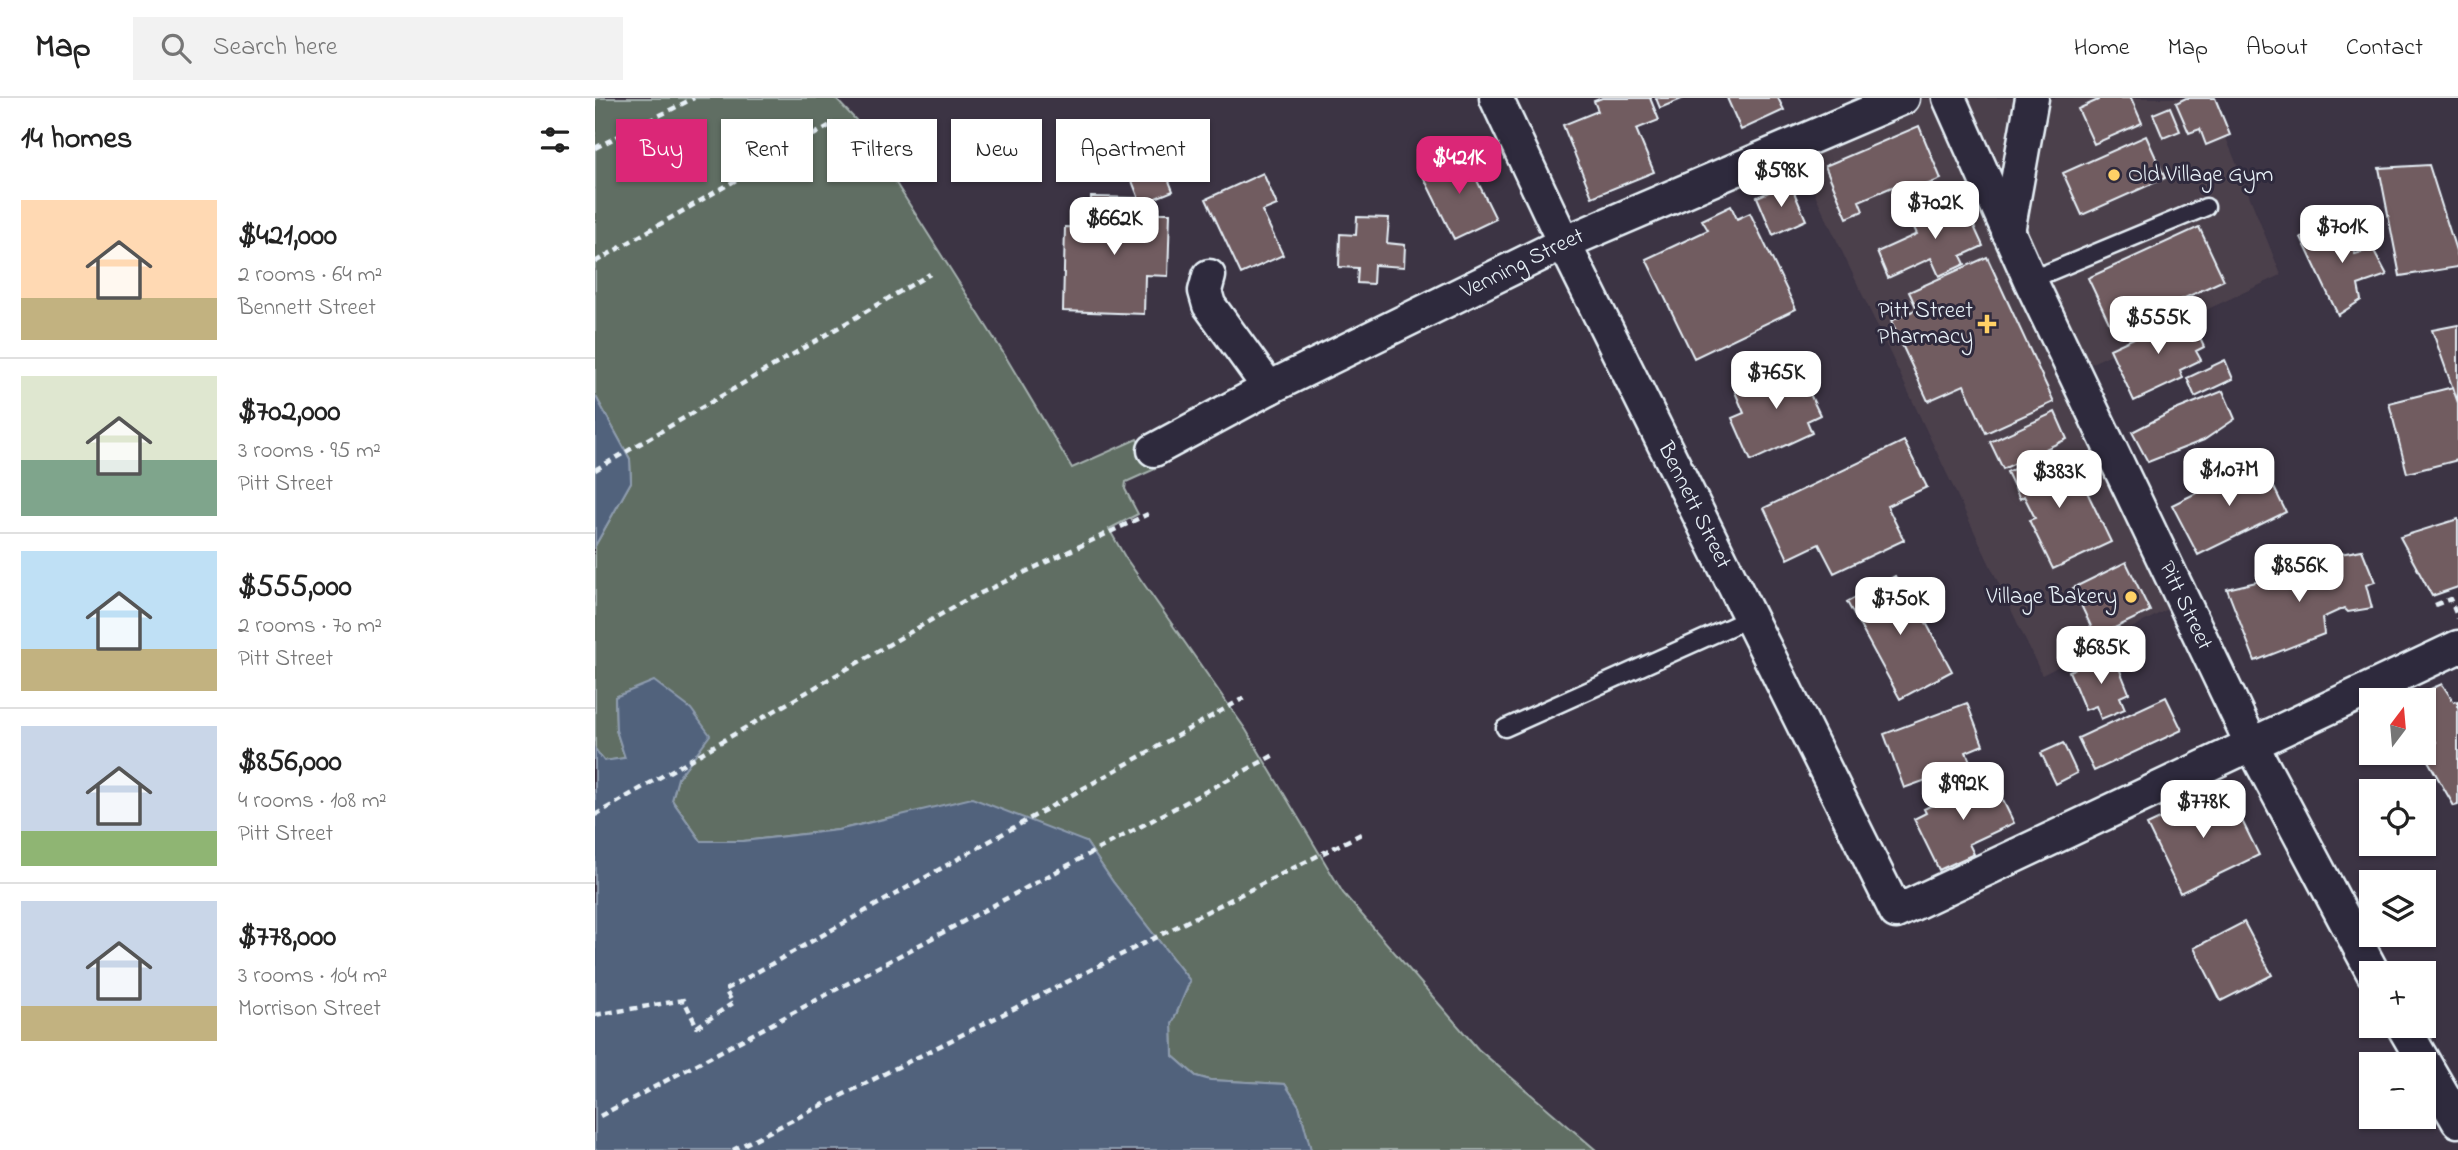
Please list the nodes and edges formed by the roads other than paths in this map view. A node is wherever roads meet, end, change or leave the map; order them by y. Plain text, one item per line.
1 (1496, 98) edge
2 (1903, 98) edge
3 (1949, 98) edge
4 (2032, 98) edge
5 (2206, 207) dead end
6 (2008, 232) junction
7 (1564, 243) junction
8 (1209, 276) dead end
9 (2030, 280) junction
10 (1269, 388) junction
11 (1154, 450) dead end
12 (1750, 618) junction
13 (2458, 647) edge
14 (1505, 729) dead end
15 (2252, 745) junction
16 (2367, 961) edge
17 (2410, 1038) edge
18 (2458, 1121) edge

1 - 7 street, Bennett Street
2 - 7 street, Venning Street
3 - 6 street, Pitt Street
4 - 6 street
5 - 9 lane
6 - 9 street, Pitt Street
7 - 10 street, Venning Street
7 - 12 street, Bennett Street
8 - 10 street
9 - 15 street, Pitt Street
10 - 11 street, Venning Street
12 - 14 lane
12 - 15 street, Bennett Street
13 - 15 street
15 - 16 street, Pitt Street
17 - 18 street

